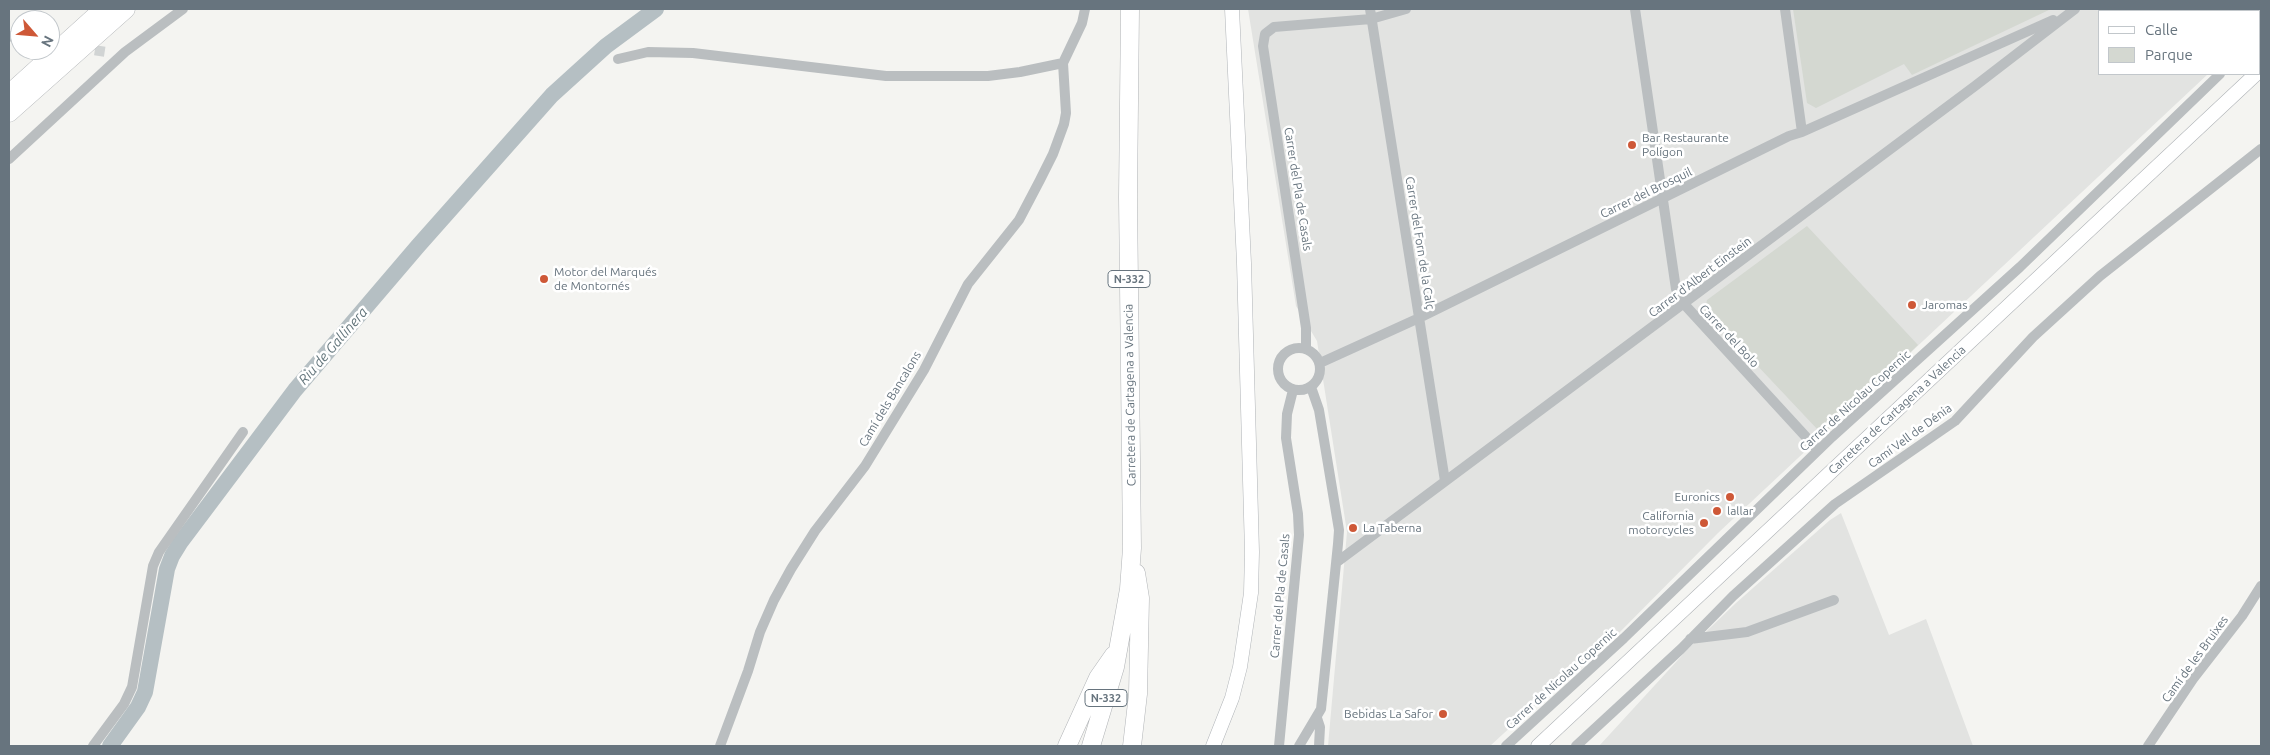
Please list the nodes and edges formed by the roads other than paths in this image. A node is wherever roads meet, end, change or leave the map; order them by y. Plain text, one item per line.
1 (103, 9) edge
2 (126, 9) edge
3 (183, 9) edge
4 (1085, 9) edge
5 (1130, 9) edge
6 (1232, 9) edge
7 (1406, 9) edge
8 (1635, 9) edge
9 (1785, 9) edge
10 (2071, 11) edge
11 (1370, 14) edge
12 (618, 59) dead end
13 (1063, 63) junction
14 (2219, 75) edge
15 (2255, 75) edge
16 (9, 94) edge
17 (9, 113) edge
18 (1802, 132) junction
19 (2261, 149) edge
20 (9, 159) edge
21 (1664, 198) junction
22 (1684, 304) junction
23 (1419, 318) junction
24 (1306, 348) junction
25 (1320, 363) junction
26 (1310, 387) junction
27 (1293, 390) junction
28 (243, 432) dead end
29 (1818, 450) junction
30 (1445, 481) junction
31 (1132, 548) junction
32 (1337, 562) junction
33 (2261, 586) edge
34 (1834, 600) dead end
35 (1690, 639) junction
36 (1118, 648) junction
37 (1317, 718) junction
38 (93, 746) edge
39 (720, 746) edge
40 (1067, 746) edge
41 (1091, 746) edge
42 (1132, 746) edge
43 (1213, 746) edge
44 (1278, 746) edge
45 (1299, 746) edge
46 (1319, 746) edge
47 (1506, 746) edge
48 (1538, 746) edge
49 (1576, 746) edge
50 (2148, 746) edge

1 - 16 highway
2 - 17 highway
3 - 20 street
4 - 13 street
5 - 31 highway, Carretera de Cartagena a Valencia / N-332
6 - 43 main road
7 - 11 street
8 - 21 street, Carrer del Bolo
9 - 18 street
10 - 18 street, Carrer del Brosquil
10 - 22 street, Carrer d'Albert Einstein
11 - 23 street, Carrer del Forn de la Calç
11 - 24 street, Carrer del Pla de Casals
12 - 13 street
13 - 39 street, Camí dels Bancalons
14 - 29 street, Carrer de Nicolau Copernic
15 - 48 main road, Carretera de Cartagena a Valencia
18 - 21 street, Carrer del Brosquil
19 - 35 street, Camí Vell de Dénia
21 - 22 street, Carrer del Bolo
21 - 23 street, Carrer del Brosquil
22 - 29 street, Carrer del Bolo
22 - 30 street, Carrer d'Albert Einstein
23 - 25 street, Carrer del Brosquil
23 - 30 street, Carrer del Forn de la Calç
24 - 25 street
24 - 27 street
25 - 26 street
26 - 27 street
26 - 32 street
27 - 44 street, Carrer del Pla de Casals
28 - 38 street
29 - 47 street, Carrer de Nicolau Copernic
30 - 32 street, Carrer d'Albert Einstein
31 - 36 highway, Carretera de Cartagena a Valencia / N-332
31 - 42 highway
32 - 37 street
33 - 50 street, Camí de les Bruixes
34 - 35 street
35 - 49 street, Camí Vell de Dénia
36 - 40 highway
36 - 41 highway, Carretera de Cartagena a Valencia / N-332
37 - 45 street
37 - 46 street

